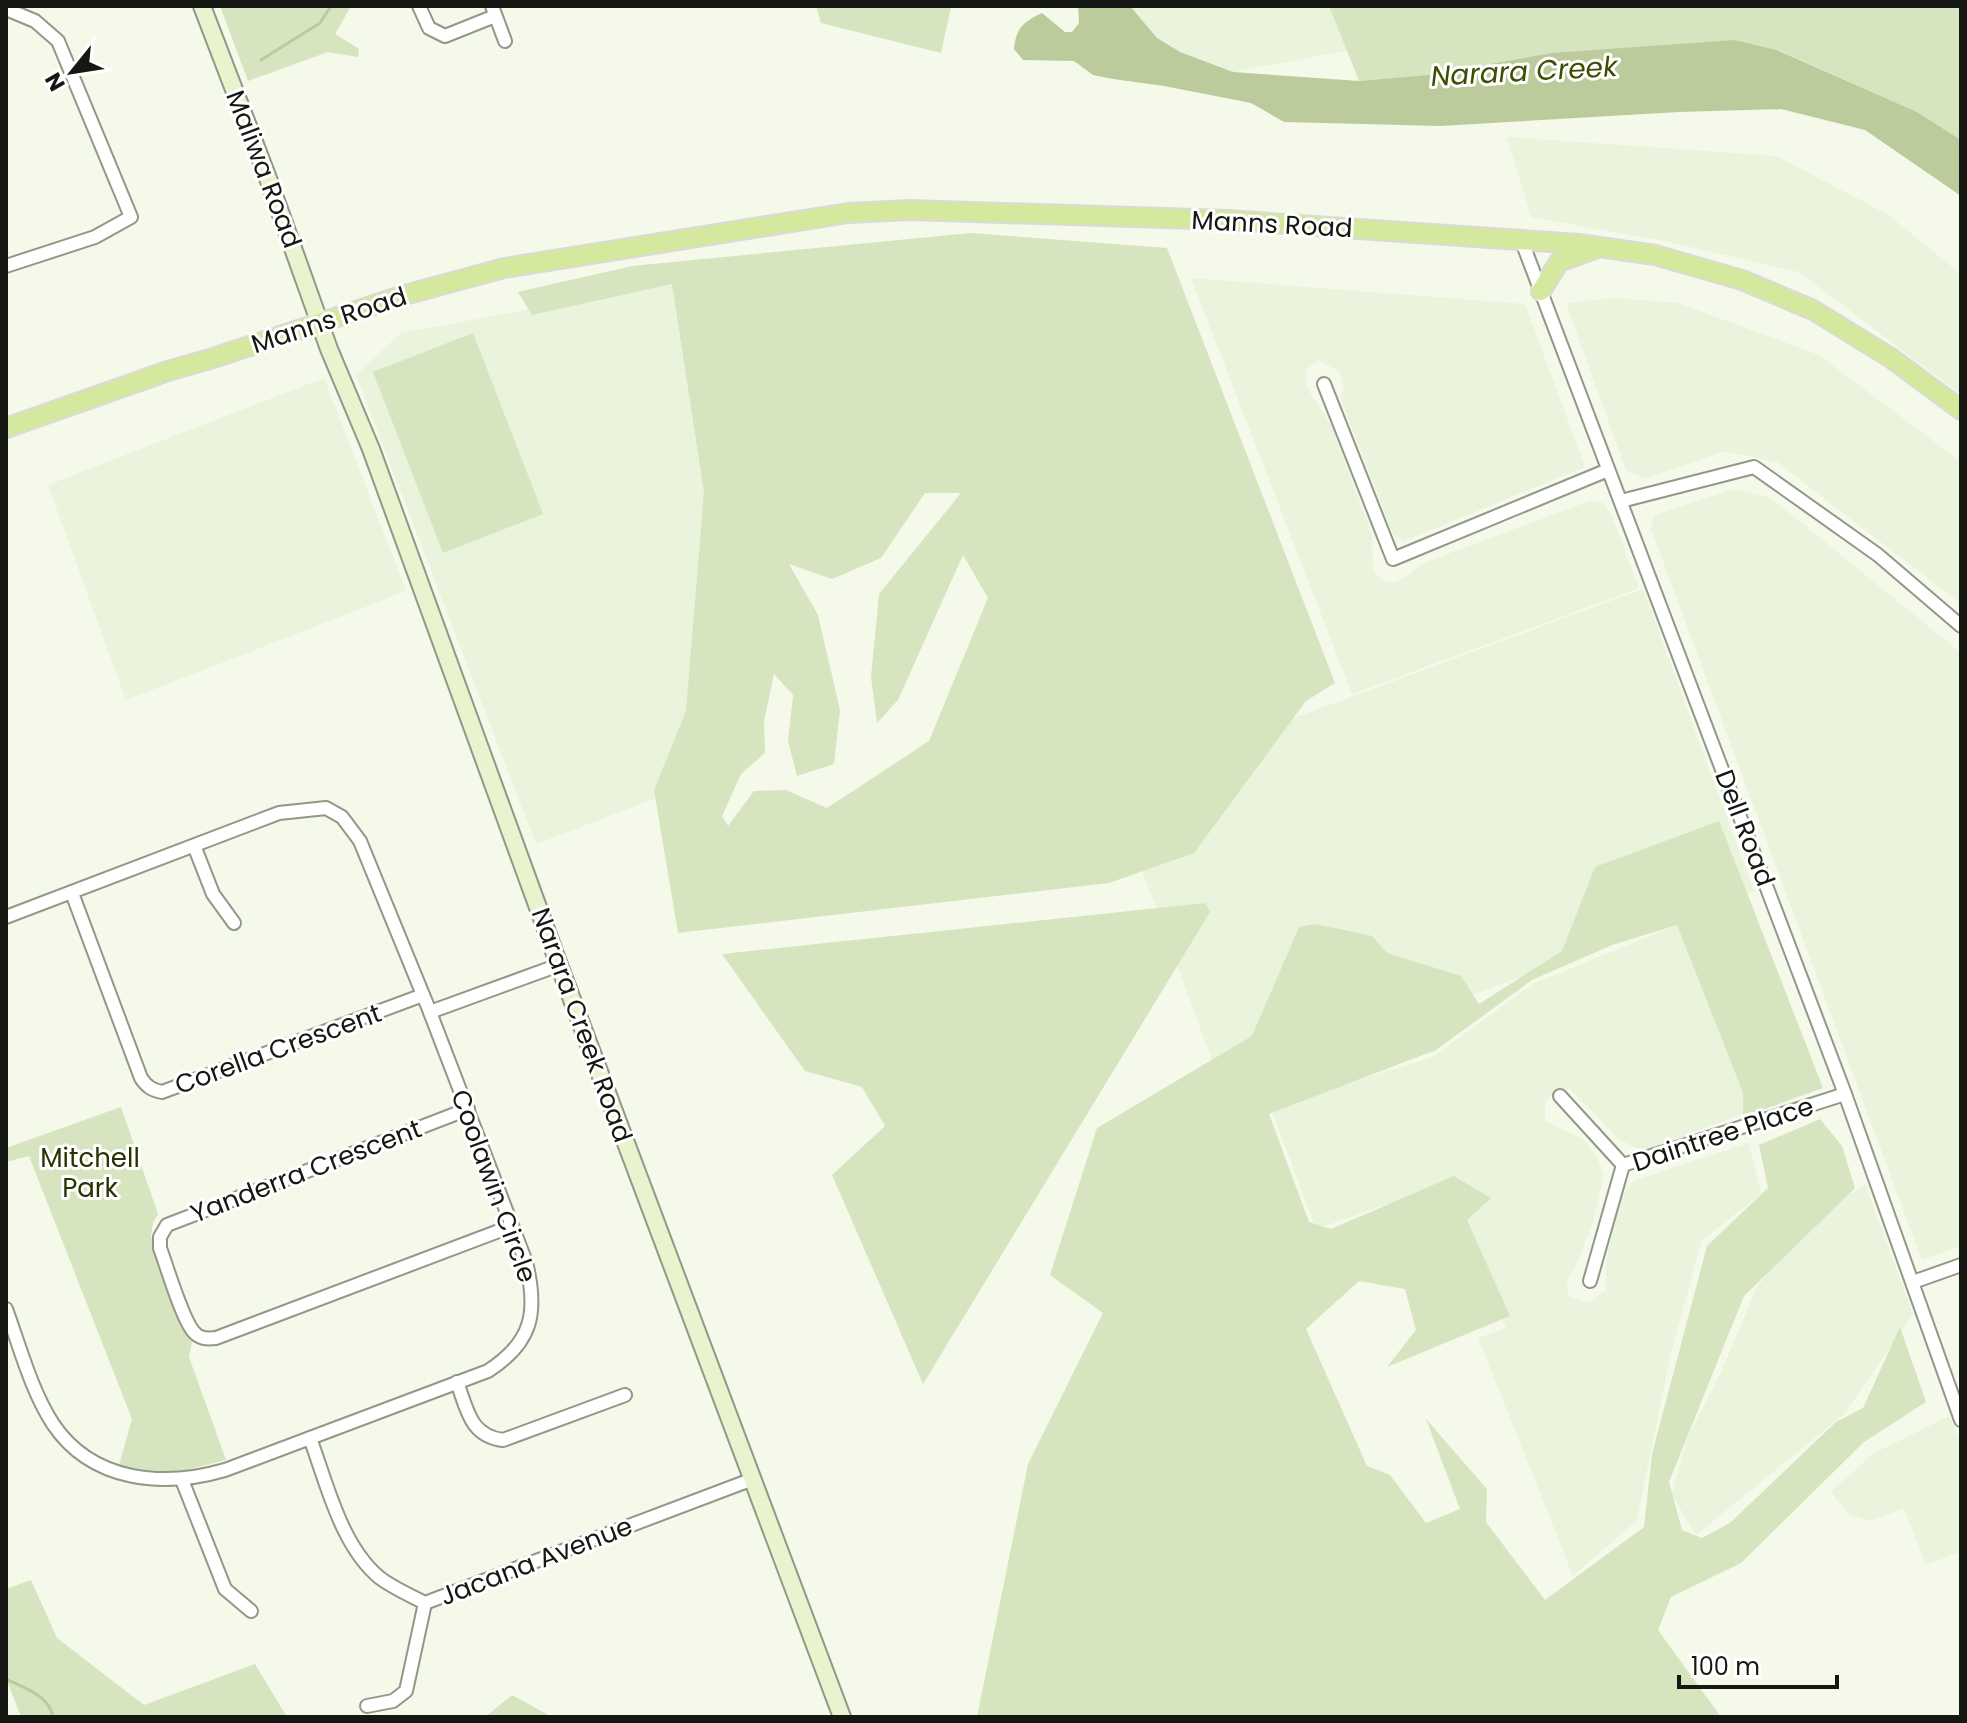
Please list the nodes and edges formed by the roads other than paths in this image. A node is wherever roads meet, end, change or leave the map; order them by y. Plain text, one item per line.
1 (202, 6) edge
2 (419, 6) edge
3 (6, 9) edge
4 (494, 11) edge
5 (505, 41) dead end
6 (1521, 239) junction
7 (1602, 247) junction
8 (6, 266) edge
9 (1541, 291) junction
10 (322, 327) junction
11 (1324, 384) dead end
12 (1961, 410) edge
13 (6, 428) edge
14 (1608, 470) junction
15 (1621, 501) junction
16 (1961, 626) edge
17 (195, 848) junction
18 (72, 893) junction
19 (6, 917) edge
20 (234, 923) dead end
21 (559, 965) junction
22 (423, 995) junction
23 (430, 1012) junction
24 (1845, 1094) junction
25 (1560, 1096) dead end
26 (468, 1109) junction
27 (1623, 1165) junction
28 (512, 1226) junction
29 (1961, 1265) edge
30 (1590, 1281) dead end
31 (1913, 1282) junction
32 (6, 1309) edge
33 (457, 1382) junction
34 (625, 1395) dead end
35 (1961, 1420) edge
36 (310, 1438) junction
37 (753, 1479) junction
38 (182, 1480) junction
39 (425, 1603) junction
40 (251, 1611) dead end
41 (367, 1706) dead end
42 (842, 1717) edge

1 - 10 street, Maliwa Road
2 - 4 street
3 - 8 street
4 - 5 street
6 - 7 main road, Manns Road
6 - 9 street, Dell Road
6 - 10 main road, Manns Road
7 - 9 main road
7 - 12 main road, Manns Road
9 - 14 street, Dell Road
10 - 13 main road, Manns Road
10 - 21 street, Narara Creek Road
11 - 14 street
14 - 15 street, Dell Road
15 - 16 street
15 - 24 street, Dell Road
17 - 18 street, Coolawin Circle
17 - 20 street
17 - 22 street, Coolawin Circle
18 - 19 street, Coolawin Circle
18 - 22 street, Corella Crescent
21 - 23 street
21 - 37 street, Narara Creek Road
22 - 23 street, Coolawin Circle
23 - 26 street, Coolawin Circle
24 - 27 street, Daintree Place
24 - 31 street, Dell Road
25 - 27 street
26 - 28 street, Coolawin Circle
26 - 28 street, Yanderra Crescent
27 - 30 street, Daintree Place
28 - 33 street, Coolawin Circle
29 - 31 street
31 - 35 street, Dell Road
32 - 38 street, Coolawin Circle
33 - 34 street
33 - 36 street, Coolawin Circle
36 - 38 street, Coolawin Circle
36 - 39 street, Jacana Avenue
37 - 39 street, Jacana Avenue
37 - 42 street, Narara Creek Road
38 - 40 street
39 - 41 street

